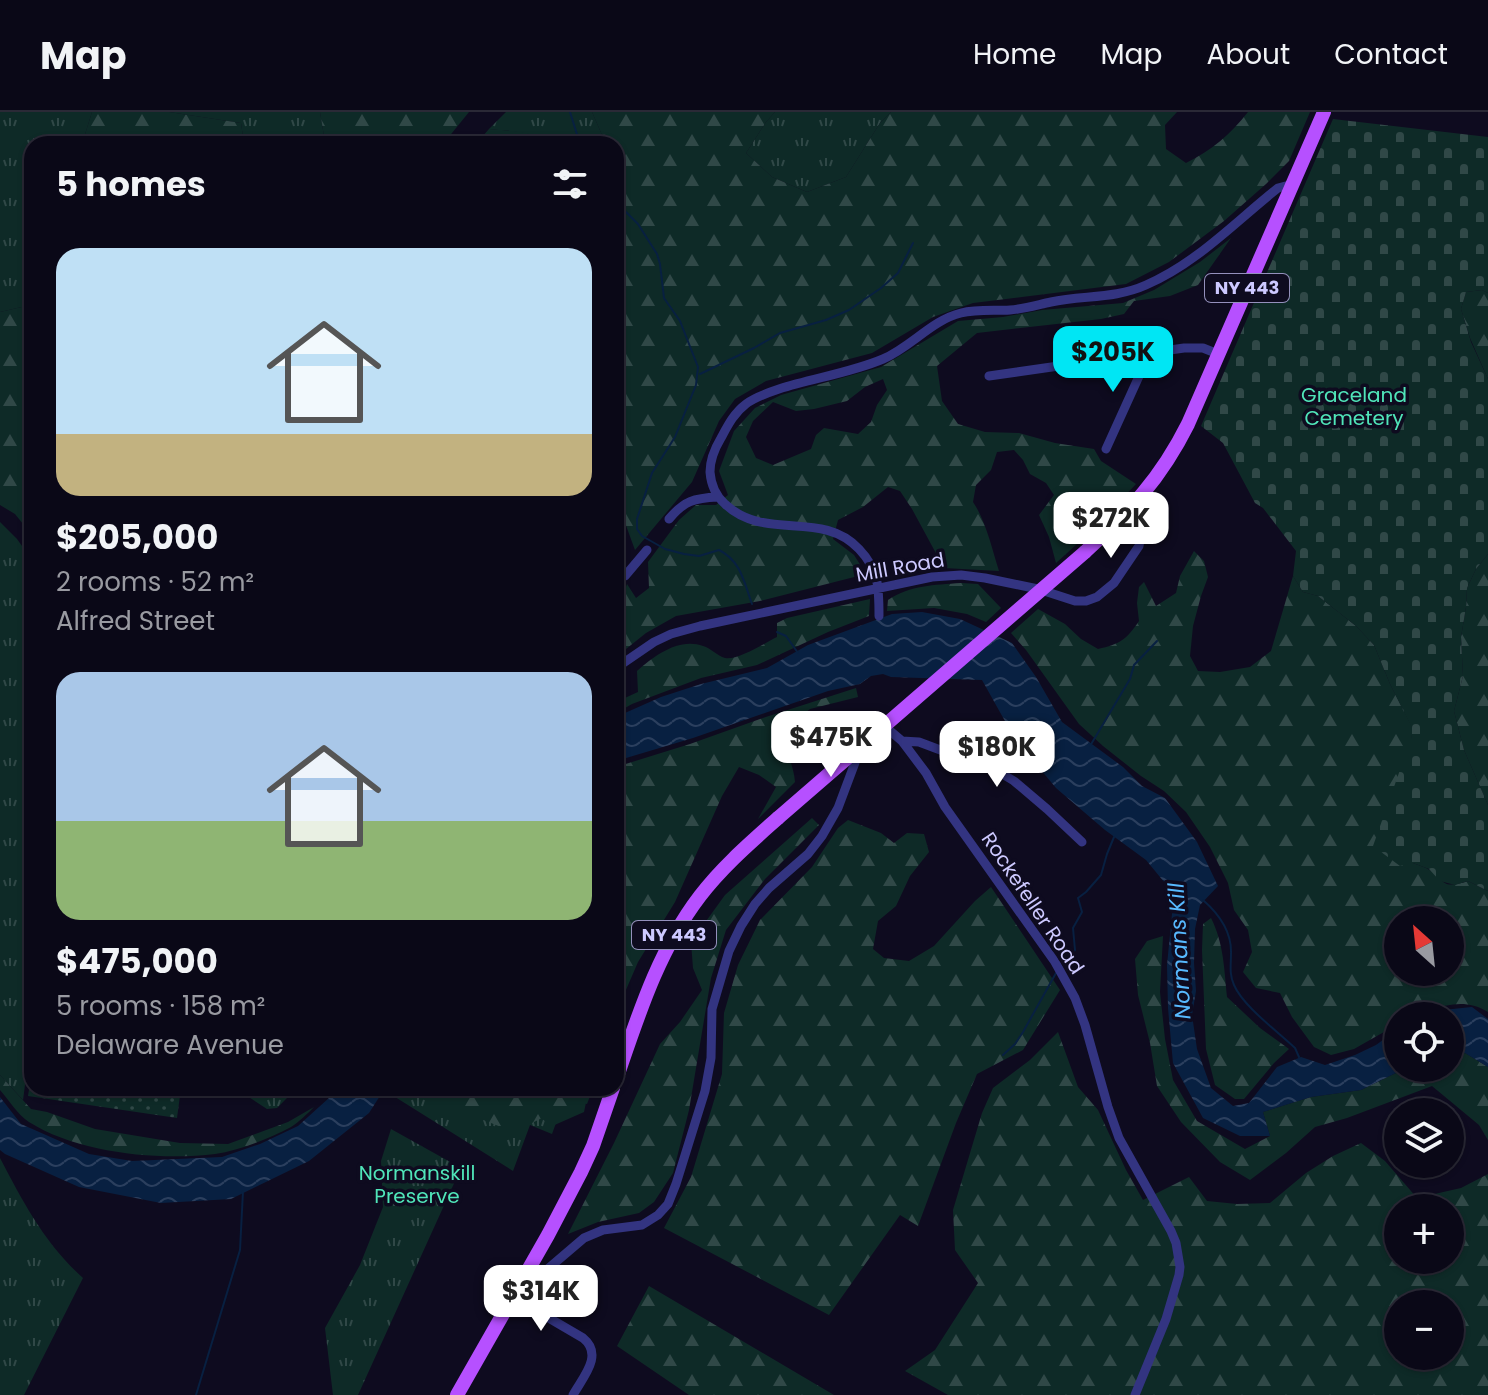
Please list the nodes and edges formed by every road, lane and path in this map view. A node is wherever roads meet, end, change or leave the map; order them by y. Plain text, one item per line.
1 (1324, 112) edge
2 (1293, 184) junction
3 (1150, 352) junction
4 (1218, 354) junction
5 (989, 376) dead end
6 (1106, 449) dead end
7 (718, 497) junction
8 (1127, 513) junction
9 (669, 519) dead end
10 (647, 550) dead end
11 (625, 576) dead end
12 (879, 588) junction
13 (879, 616) dead end
14 (624, 663) edge
15 (902, 741) junction
16 (1082, 842) dead end
17 (624, 1058) edge
18 (610, 1096) edge
19 (527, 1272) junction
20 (513, 1297) junction
21 (461, 1393) edge
22 (573, 1395) edge
23 (1135, 1395) edge

1 - 2 main road, NY 443
2 - 4 main road, NY 443
2 - 7 street
3 - 4 street
3 - 5 street
3 - 6 street
4 - 8 main road, NY 443
7 - 9 street
7 - 12 street
8 - 12 street, Mill Road
8 - 17 main road, NY 443, bridge
10 - 11 street
12 - 13 street
12 - 14 street, Mill Road
15 - 16 street
15 - 19 street, Rockefeller Road
15 - 23 street, Rockefeller Road
18 - 19 main road
19 - 20 main road
20 - 21 main road
20 - 22 street

